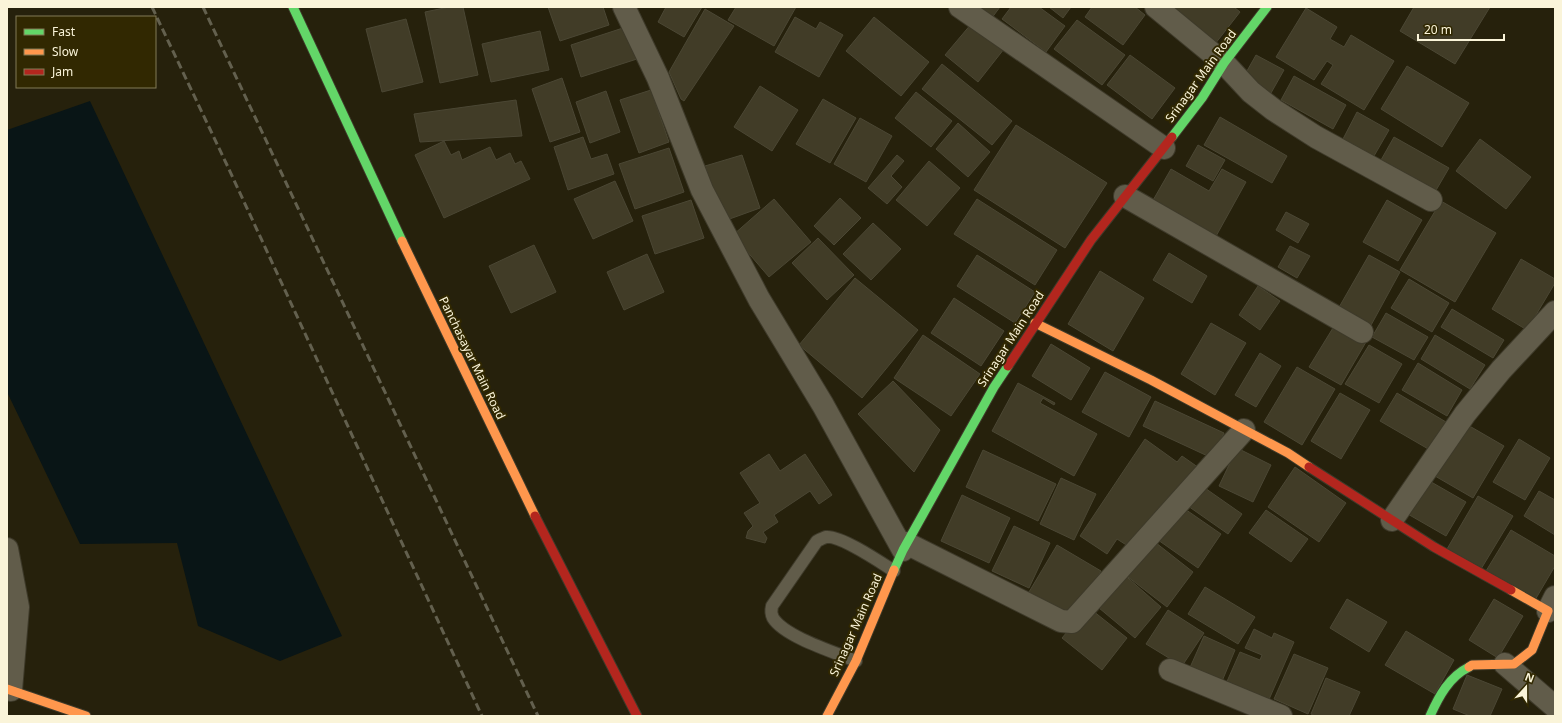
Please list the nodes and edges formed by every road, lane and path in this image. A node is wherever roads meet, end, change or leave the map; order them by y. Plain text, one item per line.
1 (293, 7) edge
2 (624, 7) edge
3 (960, 7) edge
4 (1156, 7) edge
5 (1268, 7) edge
6 (1224, 63) junction
7 (1164, 148) junction
8 (1125, 196) junction
9 (1431, 200) dead end
10 (1555, 312) edge
11 (1035, 324) junction
12 (1362, 332) dead end
13 (1244, 430) junction
14 (1392, 520) junction
15 (904, 546) junction
16 (7, 549) edge
17 (894, 571) junction
18 (1551, 604) edge
19 (856, 660) junction
20 (1505, 664) junction
21 (1170, 670) dead end
22 (9, 689) edge
23 (1555, 707) edge
24 (86, 716) edge
25 (637, 716) edge
26 (826, 716) edge
27 (1281, 716) edge
28 (1430, 716) edge

1 - 25 street, Panchasayar Main Road
2 - 15 street
3 - 7 street
4 - 6 street
5 - 6 street, Srinagar Main Road
6 - 7 street, Srinagar Main Road
6 - 9 street
7 - 8 street, Srinagar Main Road
8 - 11 street, Srinagar Main Road
8 - 12 street
10 - 14 street
11 - 13 street
11 - 15 street, Srinagar Main Road
13 - 14 street
13 - 15 street
14 - 18 street
15 - 17 street, Srinagar Main Road
16 - 22 street
17 - 19 street, Srinagar Main Road
17 - 19 lane
18 - 20 street
19 - 26 street, Srinagar Main Road
20 - 23 street
20 - 28 street
21 - 27 street
22 - 24 street

